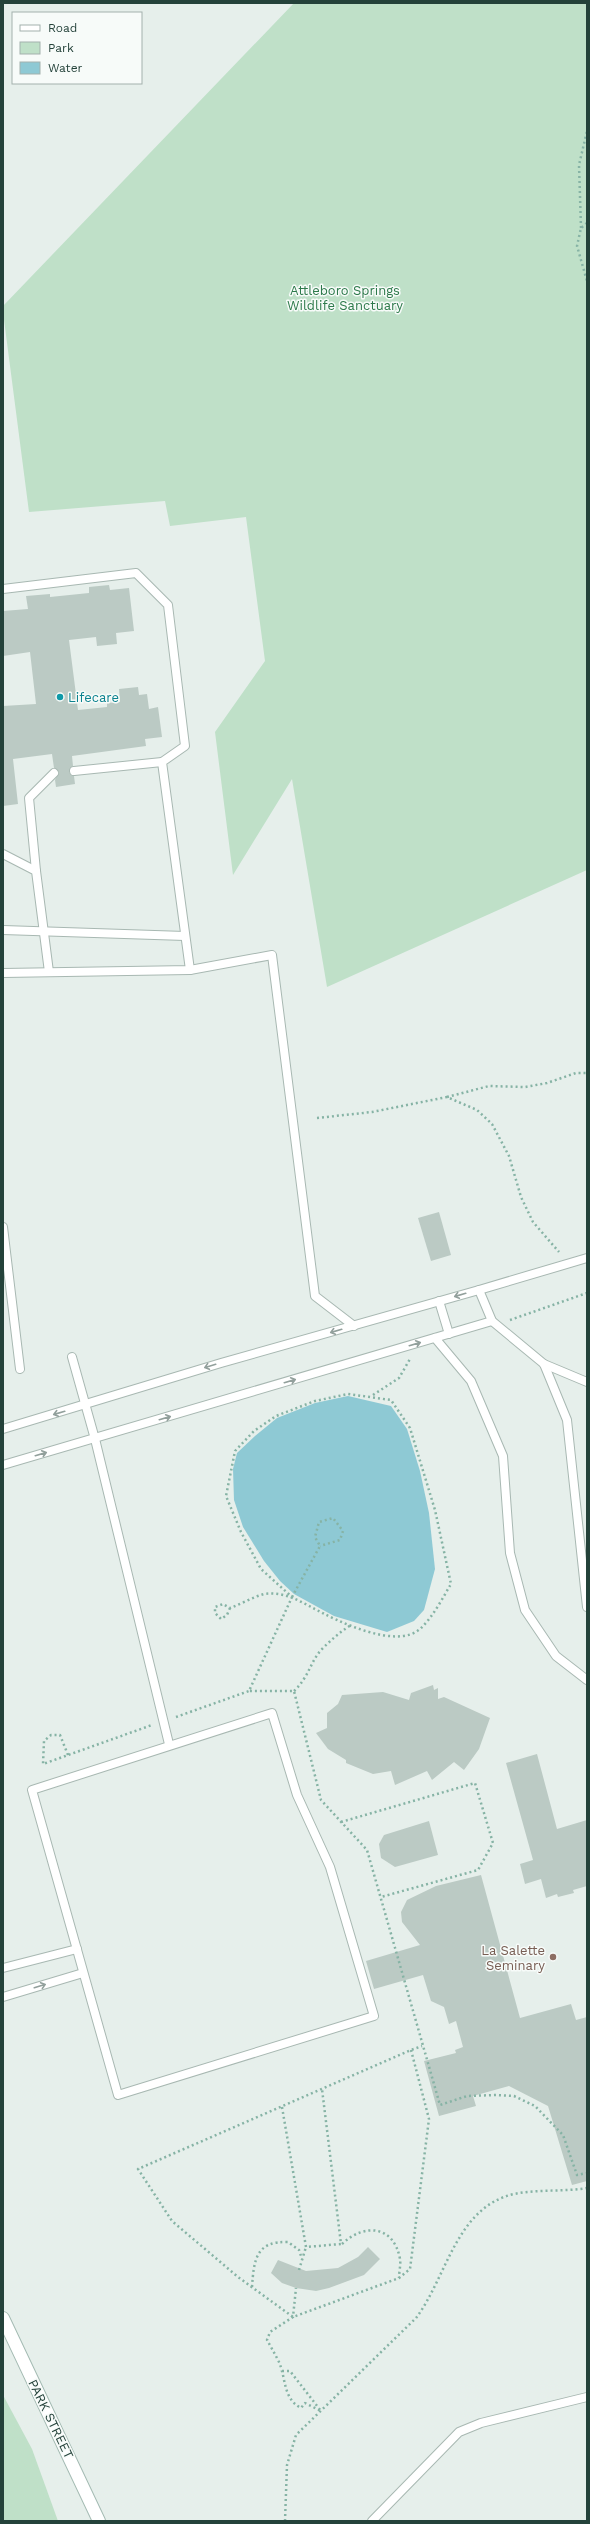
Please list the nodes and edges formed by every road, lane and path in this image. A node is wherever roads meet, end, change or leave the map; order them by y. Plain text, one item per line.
1 (587, 131) edge
2 (587, 223) edge
3 (581, 228) junction
4 (587, 281) edge
5 (3, 589) edge
6 (162, 762) junction
7 (74, 771) dead end
8 (54, 773) dead end
9 (3, 854) edge
10 (36, 871) junction
11 (3, 930) edge
12 (43, 931) junction
13 (185, 936) junction
14 (190, 970) junction
15 (49, 972) junction
16 (3, 973) edge
17 (587, 1073) edge
18 (446, 1097) junction
19 (317, 1118) dead end
20 (3, 1227) edge
21 (587, 1258) edge
22 (569, 1264) junction
23 (478, 1290) junction
24 (587, 1293) edge
25 (439, 1301) junction
26 (492, 1321) junction
27 (354, 1326) junction
28 (449, 1334) junction
29 (435, 1338) junction
30 (414, 1354) dead end
31 (72, 1357) dead end
32 (544, 1364) junction
33 (20, 1370) dead end
34 (587, 1382) edge
35 (373, 1396) junction
36 (85, 1405) junction
37 (3, 1429) edge
38 (95, 1439) junction
39 (3, 1465) edge
40 (320, 1546) junction
41 (292, 1597) junction
42 (587, 1607) edge
43 (230, 1608) junction
44 (351, 1625) junction
45 (587, 1680) edge
46 (249, 1691) junction
47 (294, 1691) junction
48 (163, 1721) junction
49 (169, 1744) junction
50 (68, 1755) junction
51 (341, 1822) junction
52 (381, 1897) junction
53 (77, 1949) junction
54 (3, 1968) edge
55 (83, 1973) junction
56 (3, 1997) edge
57 (422, 2046) junction
58 (411, 2050) junction
59 (322, 2089) junction
60 (282, 2107) junction
61 (587, 2173) edge
62 (587, 2188) edge
63 (341, 2244) junction
64 (306, 2247) junction
65 (302, 2259) junction
66 (299, 2270) dead end
67 (399, 2278) junction
68 (252, 2287) junction
69 (296, 2288) dead end
70 (293, 2317) junction
71 (3, 2318) edge
72 (282, 2371) junction
73 (587, 2397) edge
74 (321, 2411) junction
75 (99, 2521) edge
76 (285, 2521) edge
77 (372, 2521) edge

1 - 3 path
2 - 3 path
3 - 4 path
5 - 6 lane
6 - 7 lane
6 - 13 lane
8 - 10 lane
9 - 10 lane
10 - 12 lane
11 - 12 lane
12 - 13 lane
12 - 15 lane
13 - 14 lane
14 - 15 lane
14 - 27 lane
15 - 16 lane
17 - 18 path
18 - 19 path
18 - 22 path
20 - 33 lane
21 - 22 lane
22 - 23 lane
23 -> 25 lane
23 - 26 lane
24 - 26 path
25 - 27 lane
25 - 28 lane
26 - 28 lane
26 - 32 lane
27 -> 36 lane
28 - 29 lane
38 -> 29 lane
29 - 45 lane
30 - 35 path
31 - 36 lane
32 - 34 lane
32 - 42 lane
35 - 41 path
35 - 44 path
36 -> 37 lane
36 - 38 lane
39 -> 38 lane
38 - 48 lane
40 - 40 path
40 - 41 path
41 - 43 path
41 - 44 path
41 - 46 path
43 - 43 path
44 - 47 path
46 - 47 path
46 - 48 path
47 - 51 path
48 - 49 lane
48 - 50 path
49 - 53 lane
49 - 55 lane
50 - 50 path
51 - 52 path
51 - 52 path
52 - 57 path
53 - 54 lane
53 - 55 lane
56 -> 55 lane
57 - 58 path
57 - 61 path
58 - 59 path
58 - 67 path
59 - 60 path
59 - 63 path
60 - 64 path
60 - 68 path
62 - 74 path
63 - 64 path
63 - 67 path
64 - 65 path
65 - 66 path
65 - 68 path
67 - 70 path
68 - 70 path
69 - 70 path
70 - 72 path
71 - 75 main road, PARK STREET
72 - 74 path
72 - 74 path
73 - 77 lane
74 - 76 path

